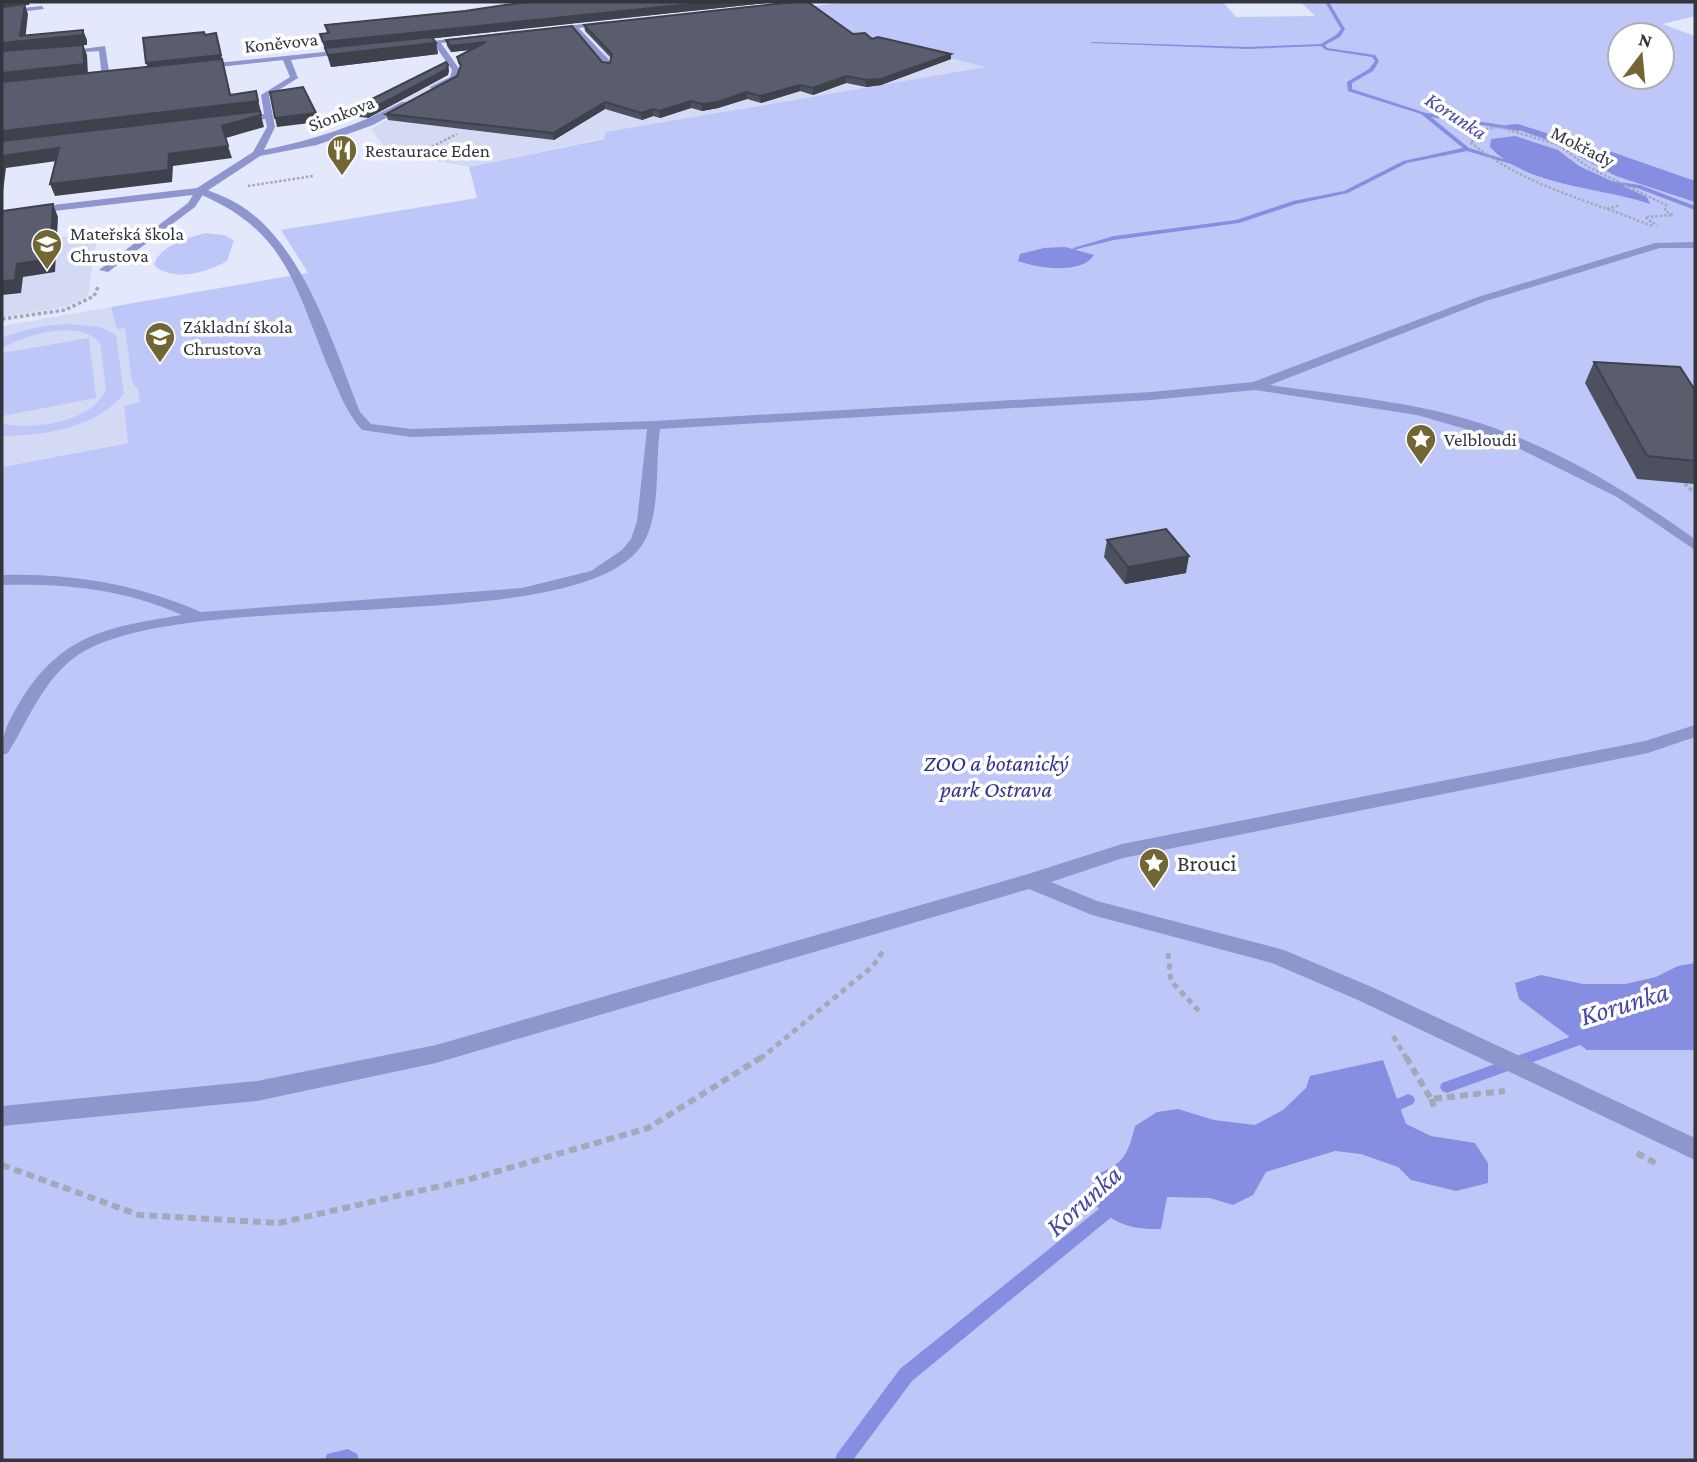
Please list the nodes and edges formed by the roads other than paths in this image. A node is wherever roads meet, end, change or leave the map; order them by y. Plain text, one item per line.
1 (815, 2) edge
2 (774, 6) edge
3 (42, 8) dead end
4 (2, 12) edge
5 (613, 23) edge
6 (573, 27) junction
7 (436, 41) junction
8 (406, 44) edge
9 (354, 50) edge
10 (52, 53) edge
11 (286, 58) junction
12 (608, 64) edge
13 (187, 69) edge
14 (119, 76) edge
15 (106, 78) junction
16 (94, 79) edge
17 (268, 113) junction
18 (231, 115) edge
19 (221, 122) edge
20 (257, 154) junction
21 (200, 191) junction
22 (2, 214) edge
23 (1695, 245) edge
24 (104, 270) road end
25 (1255, 386) junction
26 (654, 425) junction
27 (1695, 546) edge
28 (2, 580) edge
29 (199, 617) junction
30 (1695, 731) edge
31 (2, 749) edge
32 (1030, 881) junction
33 (2, 1116) edge
34 (1695, 1149) edge

1 - 2 street
3 - 4 street
5 - 6 street
6 - 7 street
6 - 12 street
7 - 8 street
7 - 20 street, Sionkova
9 - 11 street, Koněvova
10 - 15 street
11 - 13 street, Koněvova
11 - 17 street
14 - 15 street
15 - 16 street
17 - 18 street
17 - 19 street
17 - 20 street
20 - 21 street, Sionkova
21 - 22 street, Sionkova
21 - 24 street, Sionkova
21 - 26 street
23 - 25 street
25 - 26 street
25 - 27 street
26 - 29 street
28 - 29 street
29 - 31 street
30 - 32 street
32 - 33 street
32 - 34 street

